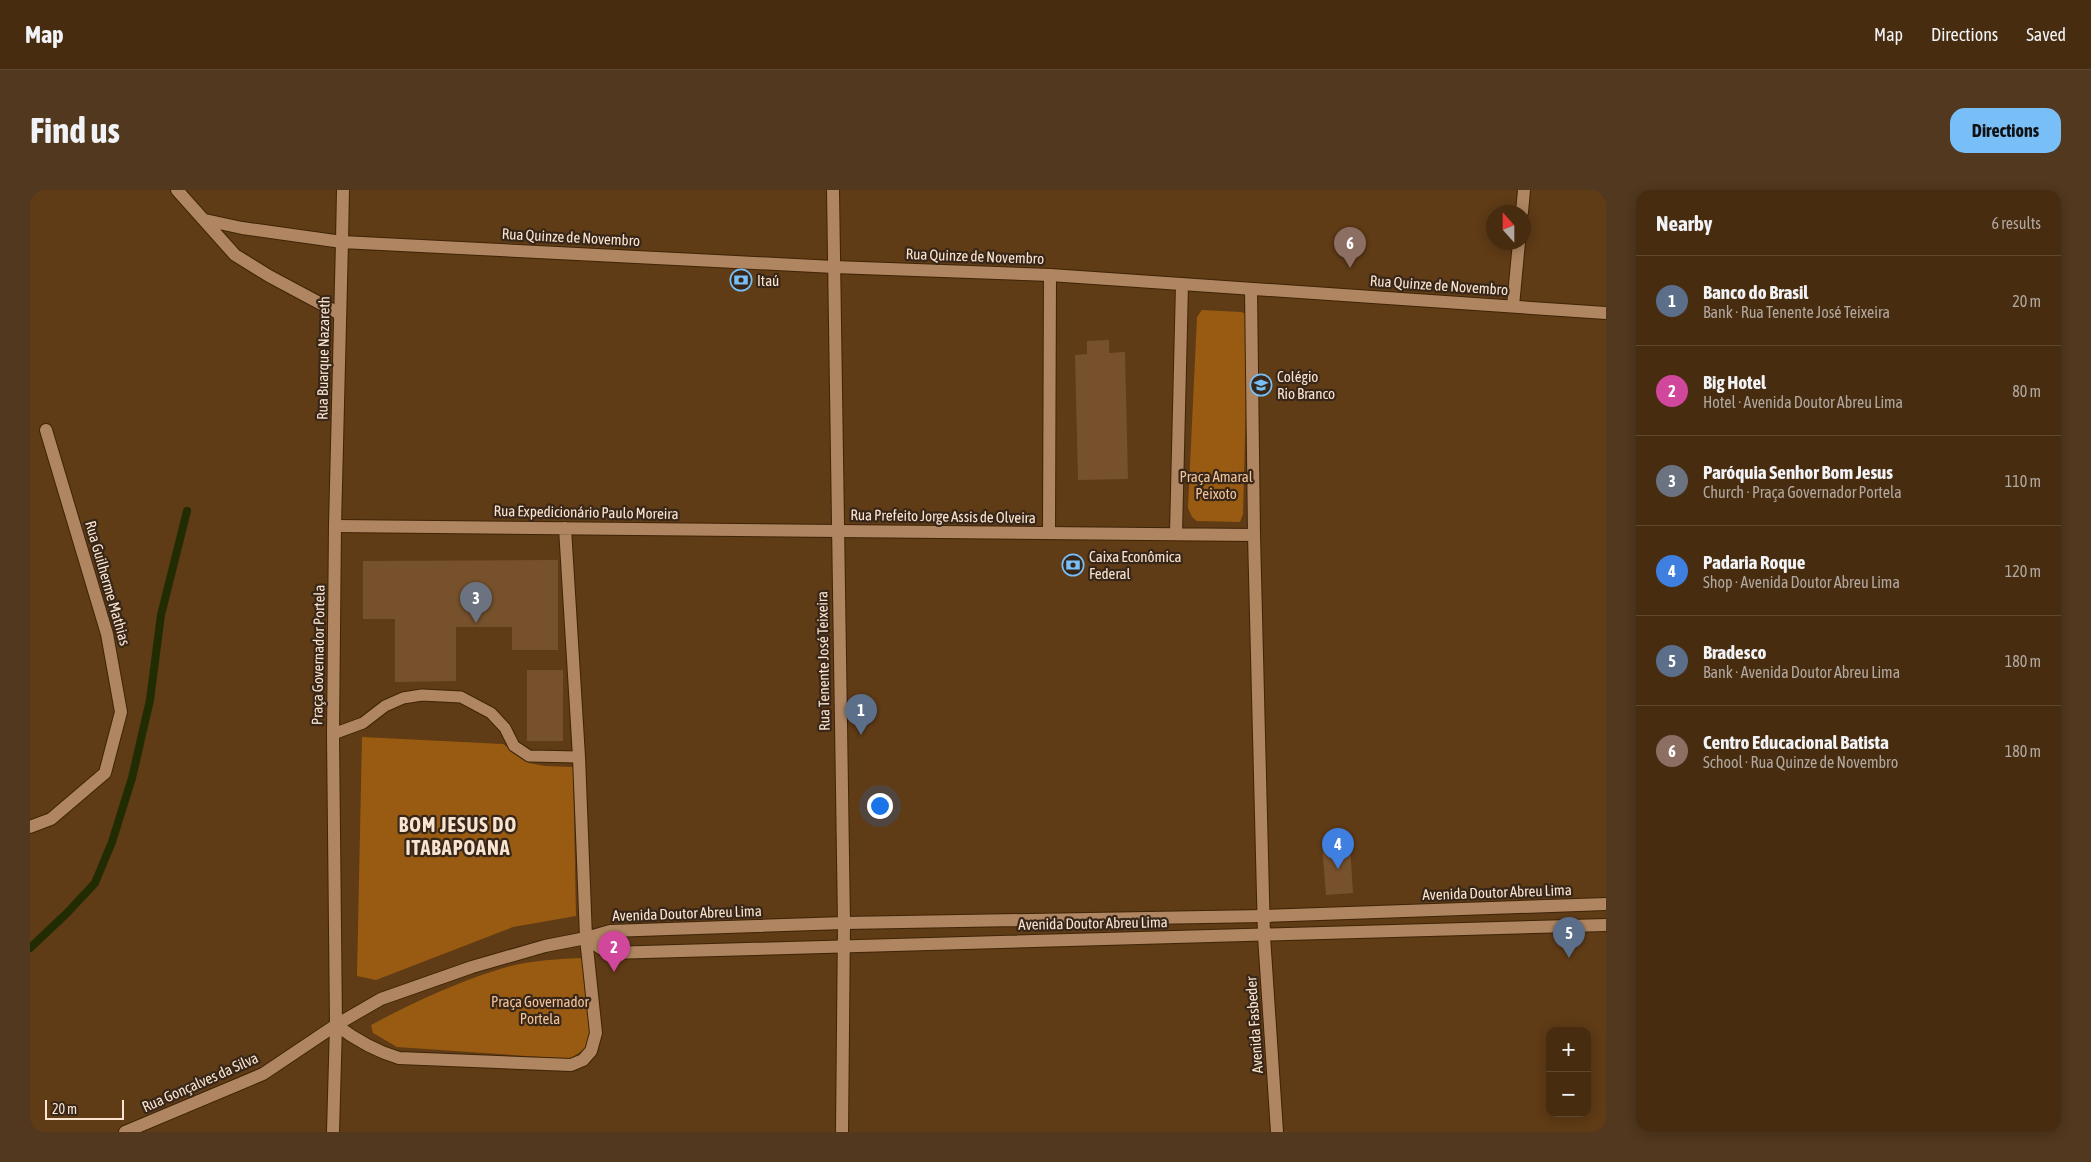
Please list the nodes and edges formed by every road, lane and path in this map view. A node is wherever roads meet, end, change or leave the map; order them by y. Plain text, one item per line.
1 (177, 190) edge
2 (343, 190) edge
3 (833, 190) edge
4 (1524, 190) edge
5 (1523, 205) edge
6 (204, 220) junction
7 (342, 242) junction
8 (1518, 250) edge
9 (834, 267) junction
10 (1050, 275) junction
11 (1182, 284) junction
12 (1251, 289) junction
13 (1513, 306) junction
14 (340, 314) junction
15 (1606, 314) edge
16 (46, 430) dead end
17 (335, 526) junction
18 (565, 528) junction
19 (837, 531) junction
20 (1049, 533) junction
21 (1176, 534) junction
22 (1254, 535) junction
23 (333, 734) junction
24 (579, 756) junction
25 (30, 827) edge
26 (1606, 904) edge
27 (1264, 916) junction
28 (844, 923) junction
29 (1606, 925) edge
30 (1264, 936) junction
31 (586, 938) junction
32 (844, 945) junction
33 (336, 1025) junction
34 (125, 1132) edge
35 (333, 1132) edge
36 (842, 1132) edge
37 (1277, 1132) edge

1 - 6 main road
2 - 7 main road, Rua Buarque Nazareth
3 - 9 main road, Rua Tenente José Teixeira
4 - 5 main road
6 - 7 main road, Rua Quinze de Novembro
6 - 14 main road
7 - 9 main road, Rua Quinze de Novembro
7 - 14 main road, Rua Buarque Nazareth
8 - 13 main road
9 - 10 main road, Rua Quinze de Novembro
9 - 19 main road, Rua Tenente José Teixeira
10 - 11 main road, Rua Quinze de Novembro
10 - 20 main road
11 - 12 main road, Rua Quinze de Novembro
11 - 21 main road
12 - 13 main road, Rua Quinze de Novembro
12 - 22 main road, Avenida Fasbeder
13 - 15 main road, Rua Quinze de Novembro
14 - 17 main road, Rua Buarque Nazareth
16 - 25 main road, Rua Guilherme Mathias
17 - 18 main road, Rua Expedicionário Paulo Moreira
17 - 23 main road, Praça Governador Portela
18 - 19 main road, Rua Expedicionário Paulo Moreira
18 - 24 main road
19 - 20 main road, Rua Prefeito Jorge Assis de Olveira
19 - 28 main road, Rua Tenente José Teixeira
20 - 21 main road
21 - 22 main road
22 - 27 main road, Avenida Fasbeder
23 - 24 lane
23 - 33 main road, Praça Governador Portela
24 - 31 main road
26 - 27 main road, Avenida Doutor Abreu Lima
27 - 28 main road, Avenida Doutor Abreu Lima
27 - 30 main road, Avenida Fasbeder
28 - 31 main road, Avenida Doutor Abreu Lima
28 - 32 main road, Rua Tenente José Teixeira
29 - 30 main road, Avenida Doutor Abreu Lima
30 - 32 main road, Avenida Doutor Abreu Lima
30 - 37 main road, Avenida Fasbeder
31 - 32 main road, Avenida Doutor Abreu Lima
31 - 33 main road
31 - 33 main road
32 - 36 main road, Rua Tenente José Teixeira
33 - 34 main road, Rua Gonçalves da Silva
33 - 35 main road, Praça Governador Portela

